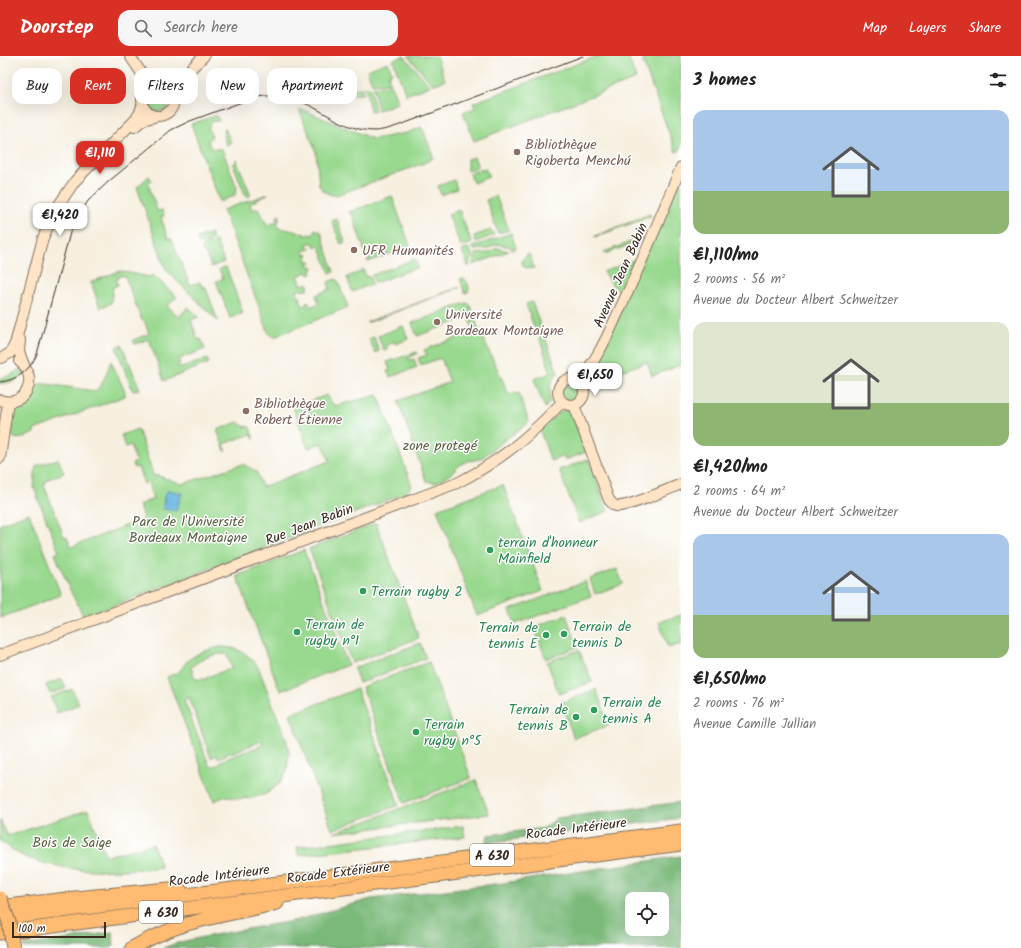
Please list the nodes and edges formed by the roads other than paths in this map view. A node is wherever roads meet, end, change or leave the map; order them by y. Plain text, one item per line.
1 (130, 56) edge
2 (204, 56) edge
3 (138, 68) edge
4 (192, 68) edge
5 (142, 104) edge
6 (143, 104) edge
7 (173, 104) edge
8 (157, 116) junction
9 (679, 171) edge
10 (1, 359) edge
11 (24, 365) junction
12 (578, 381) junction
13 (4, 401) edge
14 (562, 402) junction
15 (574, 405) junction
16 (0, 458) edge
17 (681, 484) edge
18 (0, 655) edge
19 (681, 831) edge
20 (681, 844) edge
21 (322, 890) junction
22 (202, 893) junction
23 (0, 898) edge
24 (0, 907) edge
25 (0, 919) edge
26 (0, 933) edge
27 (13, 948) edge
28 (132, 948) edge

1 - 3 street
2 - 4 street
5 - 10 street
6 - 8 street
7 - 8 street
8 - 11 street
9 - 12 street, Avenue Jean Babin
10 - 11 street
11 - 13 street
12 - 14 street
12 - 15 street
13 - 16 street
14 - 15 street
14 - 18 street, Rue Jean Babin
15 - 17 street
19 - 22 highway, Rocade Intérieure / A 630
20 - 21 highway, Rocade Extérieure / A 630
21 - 26 highway, Rocade Extérieure / A 630
21 - 28 highway
22 - 24 highway
22 - 25 highway, Rocade Intérieure / A 630
23 - 27 highway, bridge

